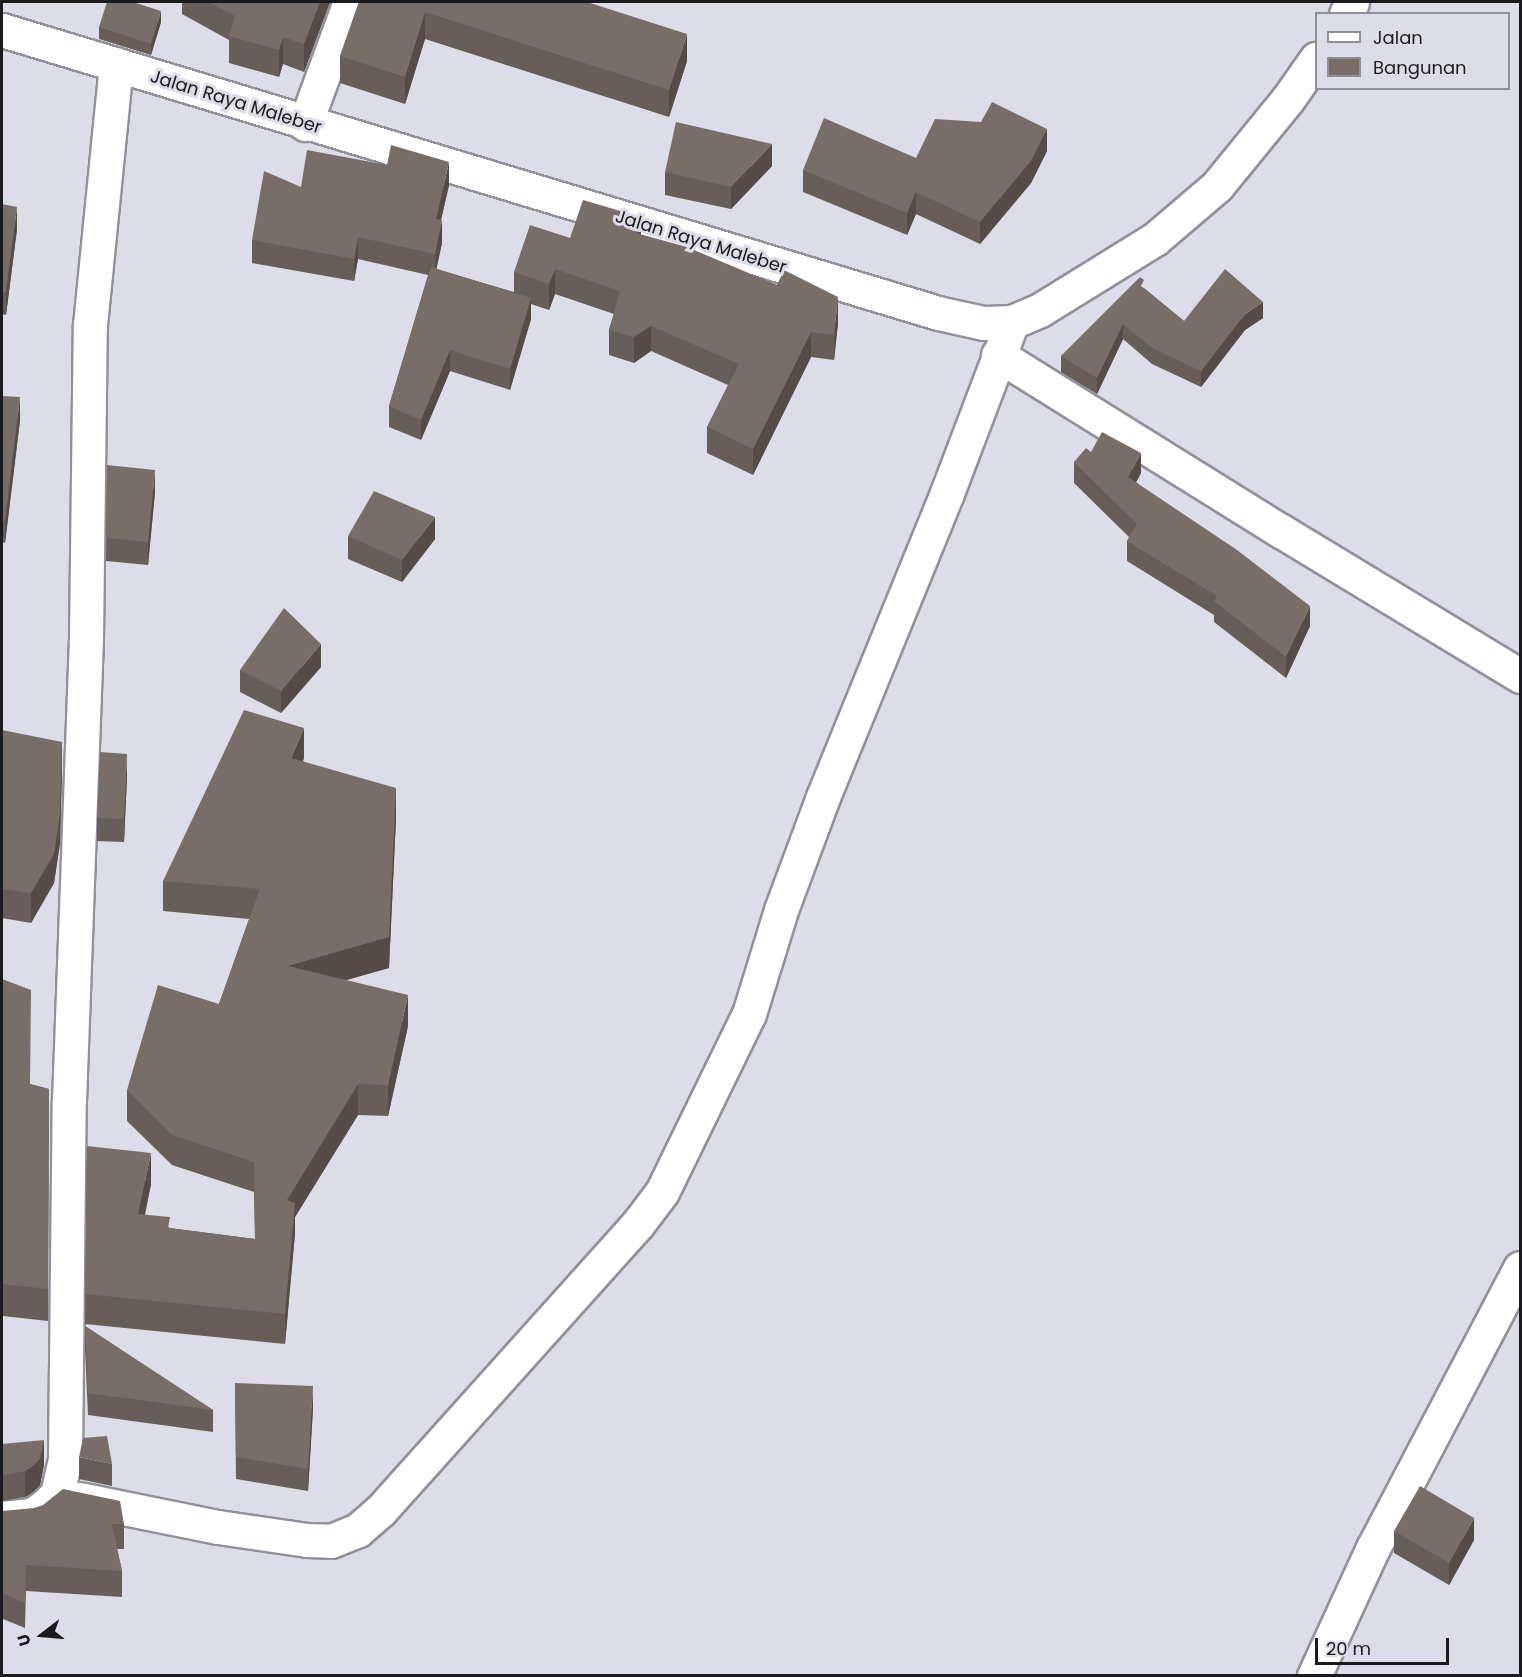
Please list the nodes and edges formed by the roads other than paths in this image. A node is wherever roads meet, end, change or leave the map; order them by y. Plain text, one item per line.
1 (350, 2) edge
2 (2, 30) edge
3 (1315, 62) edge
4 (116, 64) junction
5 (304, 124) junction
6 (1012, 322) junction
7 (998, 355) junction
8 (1521, 676) edge
9 (1521, 1268) edge
10 (57, 1494) junction
11 (2, 1518) edge
12 (1314, 1676) edge

1 - 5 street
2 - 4 street, Jalan Raya Maleber
3 - 6 street, Jalan Raya Maleber
4 - 5 street, Jalan Raya Maleber
4 - 10 street
5 - 6 street, Jalan Raya Maleber
6 - 7 street
7 - 8 street
7 - 10 street
9 - 12 street
10 - 11 street

